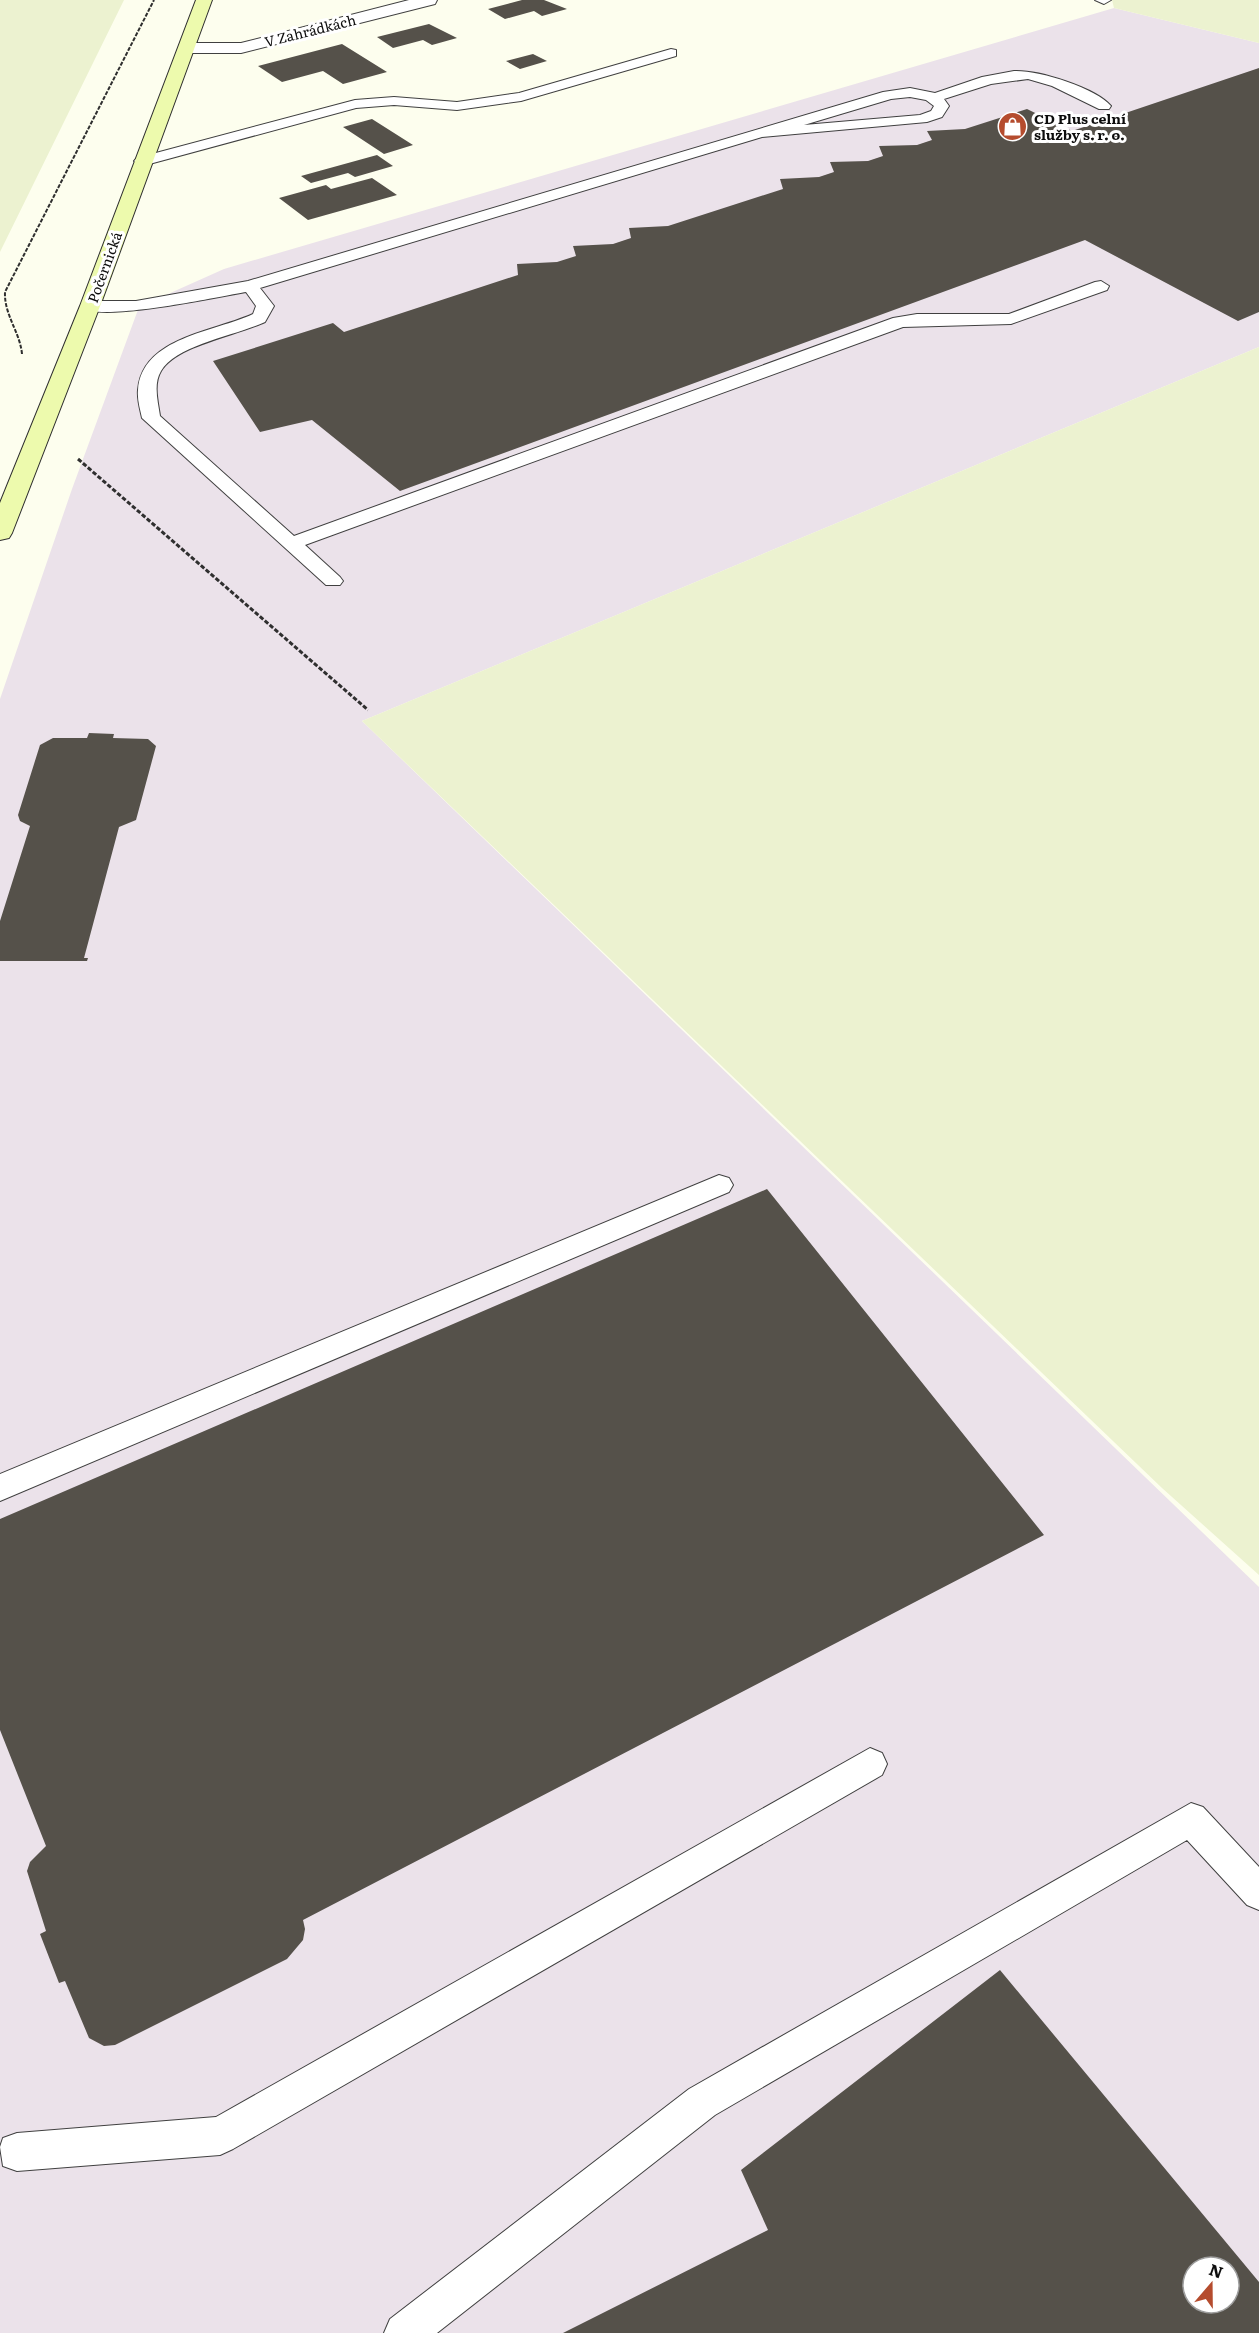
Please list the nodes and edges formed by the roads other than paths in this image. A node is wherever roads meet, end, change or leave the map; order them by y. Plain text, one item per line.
1 (204, 0) edge
2 (429, 0) edge
3 (188, 48) junction
4 (671, 53) dead end
5 (934, 98) junction
6 (1104, 106) dead end
7 (763, 133) junction
8 (142, 161) junction
9 (249, 286) junction
10 (1101, 286) dead end
11 (90, 306) junction
12 (0, 533) edge
13 (290, 544) junction
14 (333, 581) dead end
15 (719, 1185) dead end
16 (0, 1488) edge
17 (870, 1764) dead end
18 (1259, 1893) edge
19 (17, 2152) dead end
20 (404, 2333) edge

1 - 3 street, Počernická
2 - 3 street, V Zahrádkách
3 - 8 street, Počernická
4 - 8 lane
5 - 6 lane
5 - 7 lane
5 - 7 lane
7 - 9 lane
8 - 11 street, Počernická
9 - 11 lane
9 - 13 lane
10 - 13 lane
11 - 12 street, Počernická
13 - 14 lane
15 - 16 lane
17 - 19 lane
18 - 20 lane

